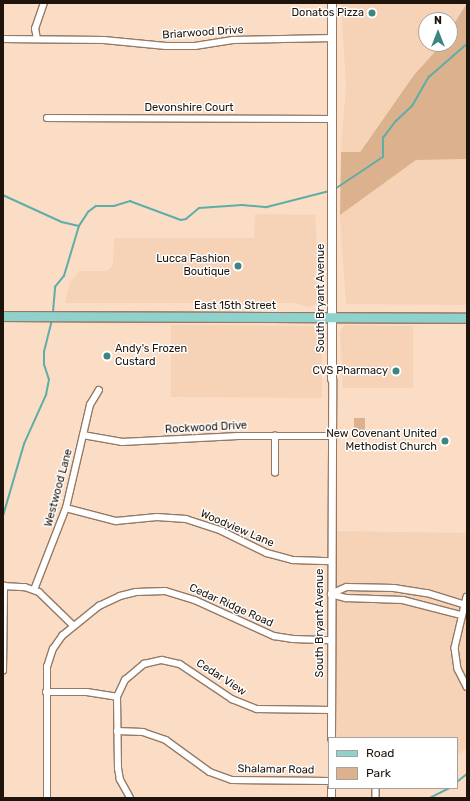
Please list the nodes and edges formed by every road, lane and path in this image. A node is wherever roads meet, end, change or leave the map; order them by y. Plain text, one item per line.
1 (44, 3) edge
2 (332, 3) edge
3 (333, 38) junction
4 (3, 39) edge
5 (37, 39) junction
6 (47, 118) dead end
7 (331, 119) junction
8 (3, 316) edge
9 (331, 318) junction
10 (467, 318) edge
11 (332, 378) joint
12 (99, 390) dead end
13 (83, 435) junction
14 (275, 436) junction
15 (332, 436) junction
16 (275, 473) dead end
17 (66, 508) junction
18 (331, 561) junction
19 (4, 586) edge
20 (34, 590) junction
21 (331, 594) junction
22 (467, 597) edge
23 (464, 604) junction
24 (461, 615) junction
25 (73, 625) junction
26 (331, 640) junction
27 (3, 671) edge
28 (467, 687) edge
29 (46, 692) junction
30 (117, 697) junction
31 (332, 710) junction
32 (117, 731) junction
33 (331, 737) edge
34 (328, 781) edge
35 (48, 798) edge
36 (130, 798) edge

1 - 5 street
2 - 3 main road, South Bryant Avenue
3 - 5 street, Briarwood Drive
3 - 7 main road, South Bryant Avenue
4 - 5 street, Briarwood Drive
6 - 7 street, Devonshire Court
7 - 9 main road, South Bryant Avenue
8 - 9 main road, East 15th Street
9 - 10 main road, East 15th Street
9 - 11 main road, South Bryant Avenue
11 - 15 street, South Bryant Avenue
12 - 13 street, Westwood Lane
13 - 14 street, Rockwood Drive
13 - 17 street, Westwood Lane
14 - 15 street, Rockwood Drive
14 - 16 street
15 - 18 street, South Bryant Avenue
17 - 18 street, Woodview Lane
17 - 20 street, Westwood Lane
18 - 21 street, South Bryant Avenue
19 - 20 street
19 - 27 street
20 - 25 street
21 - 23 street
21 - 24 street
21 - 26 street, South Bryant Avenue
22 - 23 street
23 - 24 street
24 - 28 street
25 - 26 street, Cedar Ridge Road
25 - 29 street, Cedar Ridge Road
26 - 31 street, South Bryant Avenue
29 - 30 street
29 - 35 street, Cedar Ridge Road
30 - 31 street, Cedar View
30 - 32 street
31 - 33 street, South Bryant Avenue
32 - 34 street, Shalamar Road
32 - 36 street

